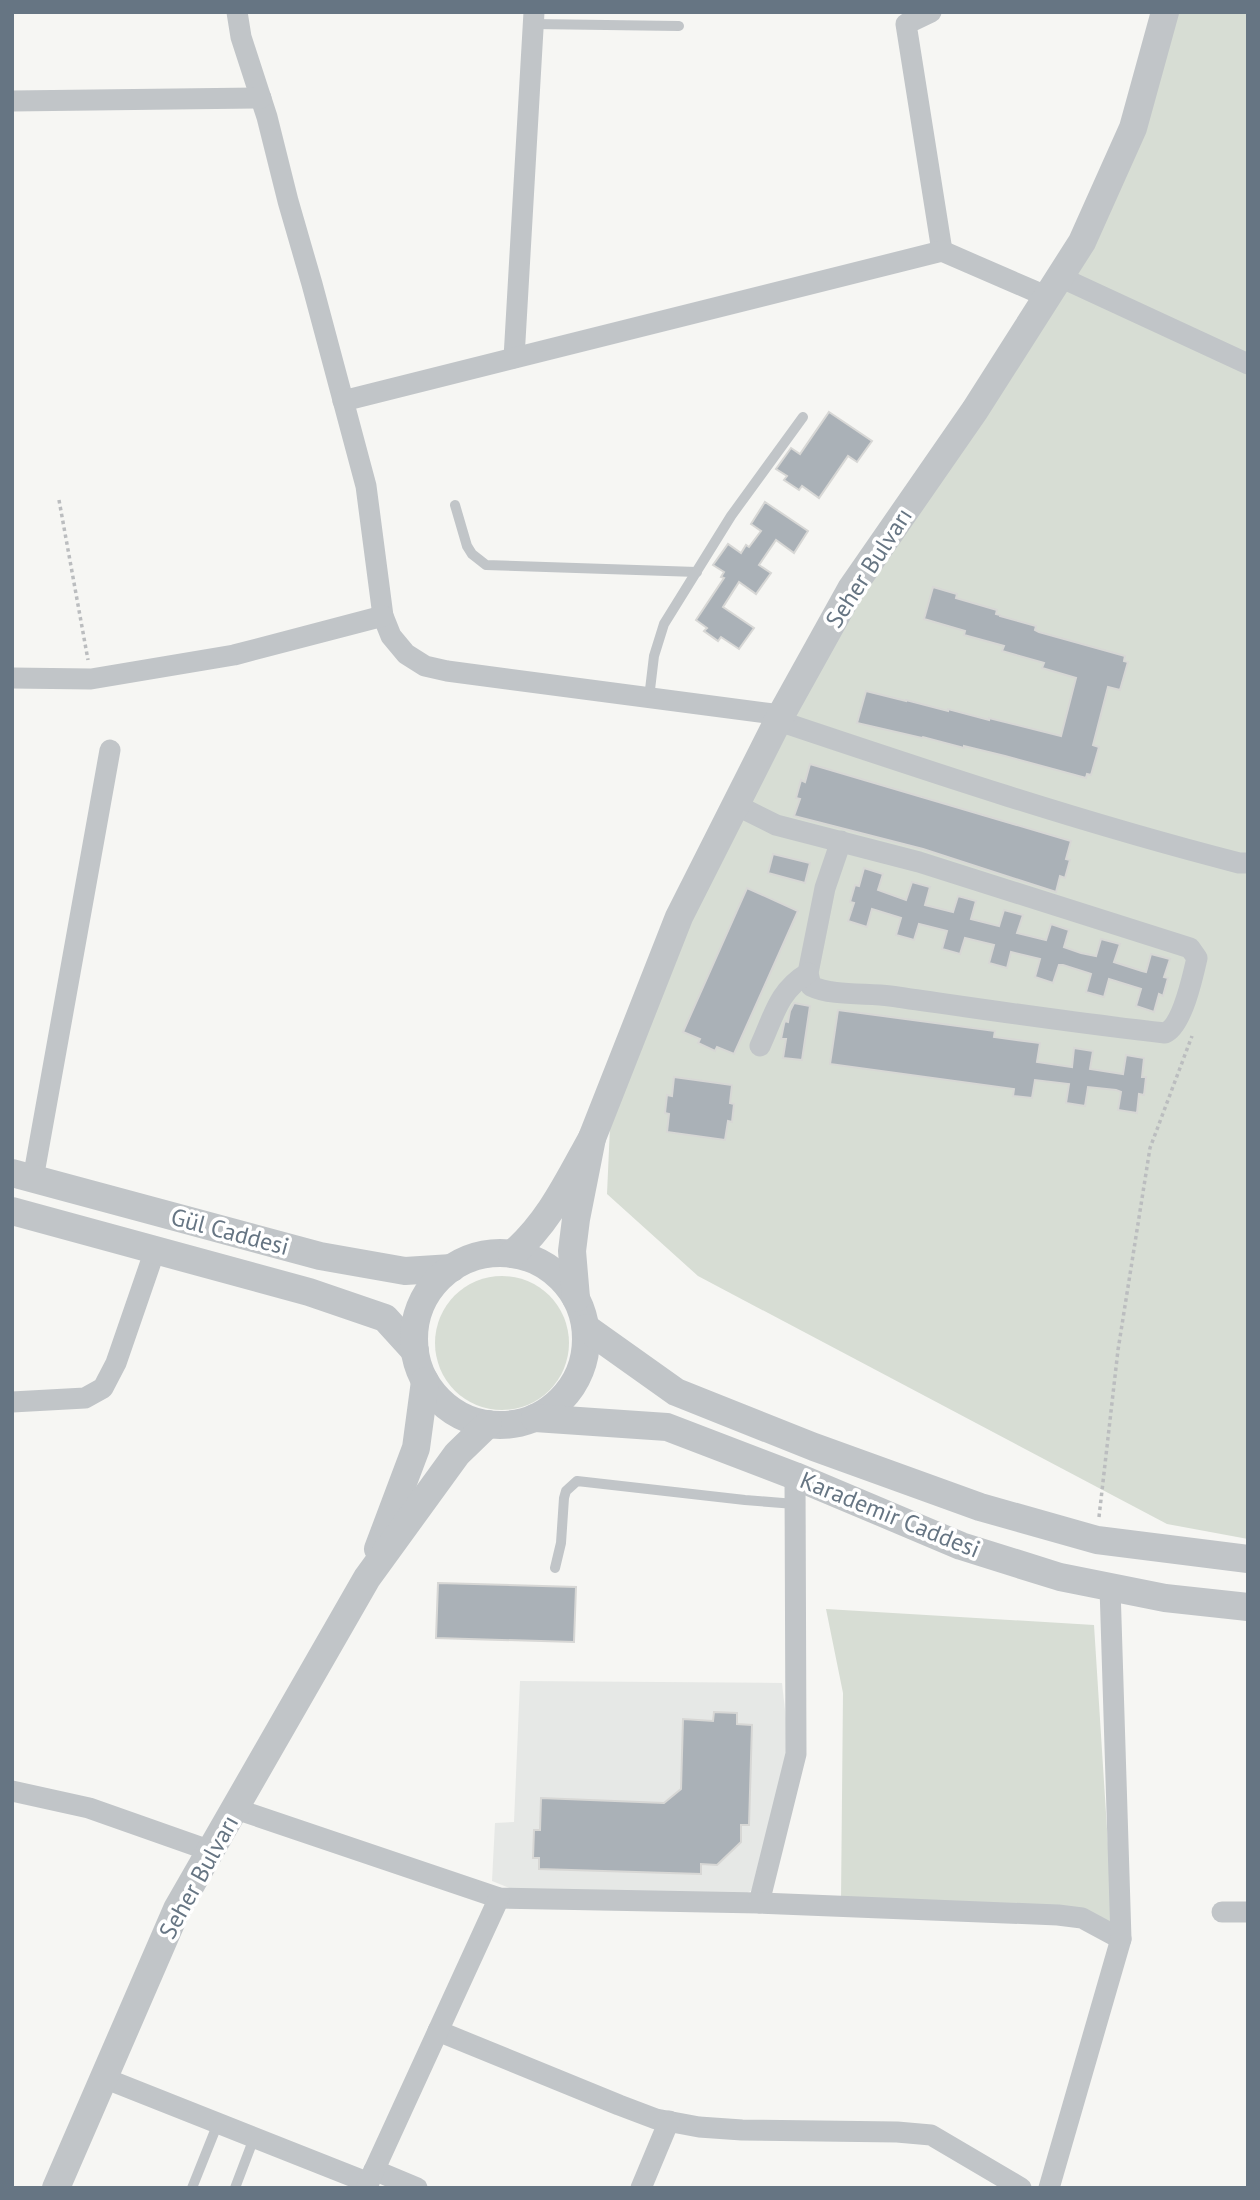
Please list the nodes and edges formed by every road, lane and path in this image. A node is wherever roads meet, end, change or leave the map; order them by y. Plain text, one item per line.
1 (237, 12) edge
2 (931, 12) edge
3 (1165, 12) edge
4 (534, 18) edge
5 (679, 26) dead end
6 (261, 98) junction
7 (12, 101) edge
8 (942, 251) junction
9 (1054, 287) junction
10 (514, 358) junction
11 (1248, 363) edge
12 (343, 401) junction
13 (803, 417) dead end
14 (59, 500) dead end
15 (454, 505) dead end
16 (696, 572) junction
17 (383, 616) junction
18 (12, 678) edge
19 (91, 679) junction
20 (649, 698) junction
21 (780, 718) junction
22 (110, 750) dead end
23 (736, 805) junction
24 (841, 841) junction
25 (1248, 863) edge
26 (808, 973) junction
27 (1192, 1036) dead end
28 (761, 1046) dead end
29 (592, 1138) junction
30 (23, 1176) edge
31 (12, 1211) edge
32 (155, 1250) junction
33 (512, 1254) junction
34 (452, 1268) junction
35 (576, 1298) junction
36 (586, 1328) junction
37 (415, 1351) junction
38 (425, 1381) junction
39 (12, 1402) edge
40 (535, 1418) junction
41 (488, 1424) junction
42 (795, 1490) junction
43 (1097, 1540) junction
44 (1248, 1559) edge
45 (555, 1568) dead end
46 (367, 1578) junction
47 (1110, 1587) junction
48 (1248, 1607) edge
49 (12, 1791) edge
50 (236, 1809) junction
51 (211, 1851) junction
52 (499, 1898) junction
53 (759, 1903) junction
54 (1222, 1912) dead end
55 (1248, 1912) edge
56 (1121, 1939) junction
57 (438, 2031) junction
58 (104, 2078) junction
59 (669, 2121) junction
60 (218, 2123) junction
61 (254, 2137) junction
62 (370, 2180) edge
63 (56, 2188) edge
64 (192, 2188) edge
65 (235, 2188) edge
66 (417, 2188) edge
67 (641, 2188) edge
68 (1021, 2188) edge
69 (1049, 2188) edge

1 - 6 street
2 - 8 street
3 - 9 street, Seher Bulvarı
4 - 5 lane
4 - 10 street
6 - 7 street
6 - 12 street
8 - 9 street
8 - 10 street
9 - 11 street
9 - 21 street, Seher Bulvarı
10 - 12 street
12 - 17 street
13 - 16 lane
14 - 19 path
15 - 16 lane
16 - 20 lane
17 - 19 street
17 - 20 street
18 - 19 street
20 - 21 street
21 - 23 street, Seher Bulvarı
21 - 25 street
22 - 30 street
23 - 24 street
23 - 29 street, Seher Bulvarı
24 - 26 street
24 - 26 street
26 - 28 street
27 - 43 path
29 - 33 street, Seher Bulvarı
29 - 35 street, Seher Bulvarı
30 - 34 street, Gül Caddesi
31 - 32 street, Gül Caddesi
32 - 37 street, Gül Caddesi
32 - 39 street
33 - 34 street
33 - 35 street
34 - 37 street
35 - 36 street
36 - 40 street
36 - 43 street, Karademir Caddesi
37 - 38 street
38 - 41 street
38 - 46 street, Seher Bulvarı
40 - 41 street
40 - 42 street, Karademir Caddesi
41 - 46 street, Seher Bulvarı
42 - 45 lane
42 - 47 street, Karademir Caddesi
42 - 53 street
43 - 44 street, Karademir Caddesi
46 - 50 street, Seher Bulvarı
47 - 48 street, Karademir Caddesi
47 - 56 street
49 - 51 street
50 - 51 street, Seher Bulvarı
50 - 52 street
51 - 58 street, Seher Bulvarı
52 - 53 street
52 - 57 street
53 - 56 street
54 - 55 street
56 - 69 street
57 - 59 street
57 - 62 street
58 - 60 street
58 - 63 street, Seher Bulvarı
59 - 67 street
59 - 68 street
60 - 61 street
60 - 64 lane
61 - 62 street
61 - 65 lane
62 - 66 street

